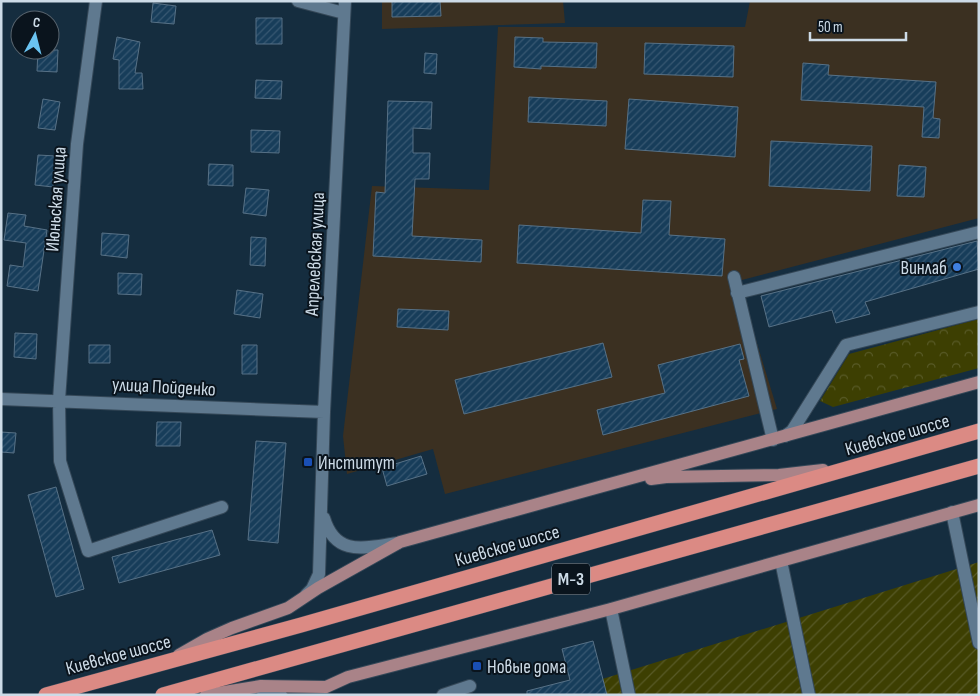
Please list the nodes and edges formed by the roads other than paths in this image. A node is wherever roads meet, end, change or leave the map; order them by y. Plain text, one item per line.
1 (96, 1) edge
2 (298, 1) edge
3 (345, 7) edge
4 (979, 232) edge
5 (734, 277) dead end
6 (737, 293) junction
7 (979, 312) edge
8 (979, 382) edge
9 (1, 399) edge
10 (59, 400) junction
11 (324, 412) junction
12 (979, 431) edge
13 (779, 438) junction
14 (861, 464) junction
15 (979, 466) edge
16 (591, 488) junction
17 (979, 504) edge
18 (222, 507) dead end
19 (321, 508) junction
20 (952, 512) junction
21 (400, 542) junction
22 (781, 561) junction
23 (299, 603) junction
24 (611, 609) junction
25 (979, 643) edge
26 (168, 661) junction
27 (470, 686) dead end
28 (248, 688) junction
29 (322, 691) edge
30 (46, 695) edge
31 (163, 695) edge
32 (206, 695) edge
33 (281, 695) edge
34 (443, 695) edge
35 (629, 695) edge
36 (809, 695) edge

1 - 10 street, Июньская улица
2 - 3 street
3 - 11 street, Апрелевская улица
4 - 6 street
5 - 6 street
6 - 13 street
7 - 13 street
8 - 13 main road
9 - 10 street, улица Пойденко
10 - 11 street, улица Пойденко
10 - 18 street, Июньская улица
11 - 19 street, Апрелевская улица
12 - 14 highway, Киевское шоссе / М-3
13 - 16 main road
14 - 16 main road
14 - 26 highway, Киевское шоссе / М-3
15 - 31 highway, М-3
16 - 21 main road
17 - 20 main road
19 - 21 street
19 - 23 street, Апрелевская улица
20 - 22 main road
20 - 25 street
21 - 23 main road
22 - 24 main road
22 - 36 street
23 - 26 main road
24 - 29 main road
24 - 35 street
26 - 30 highway, Киевское шоссе / М-3
27 - 34 street
28 - 29 main road
28 - 32 main road
28 - 33 street

